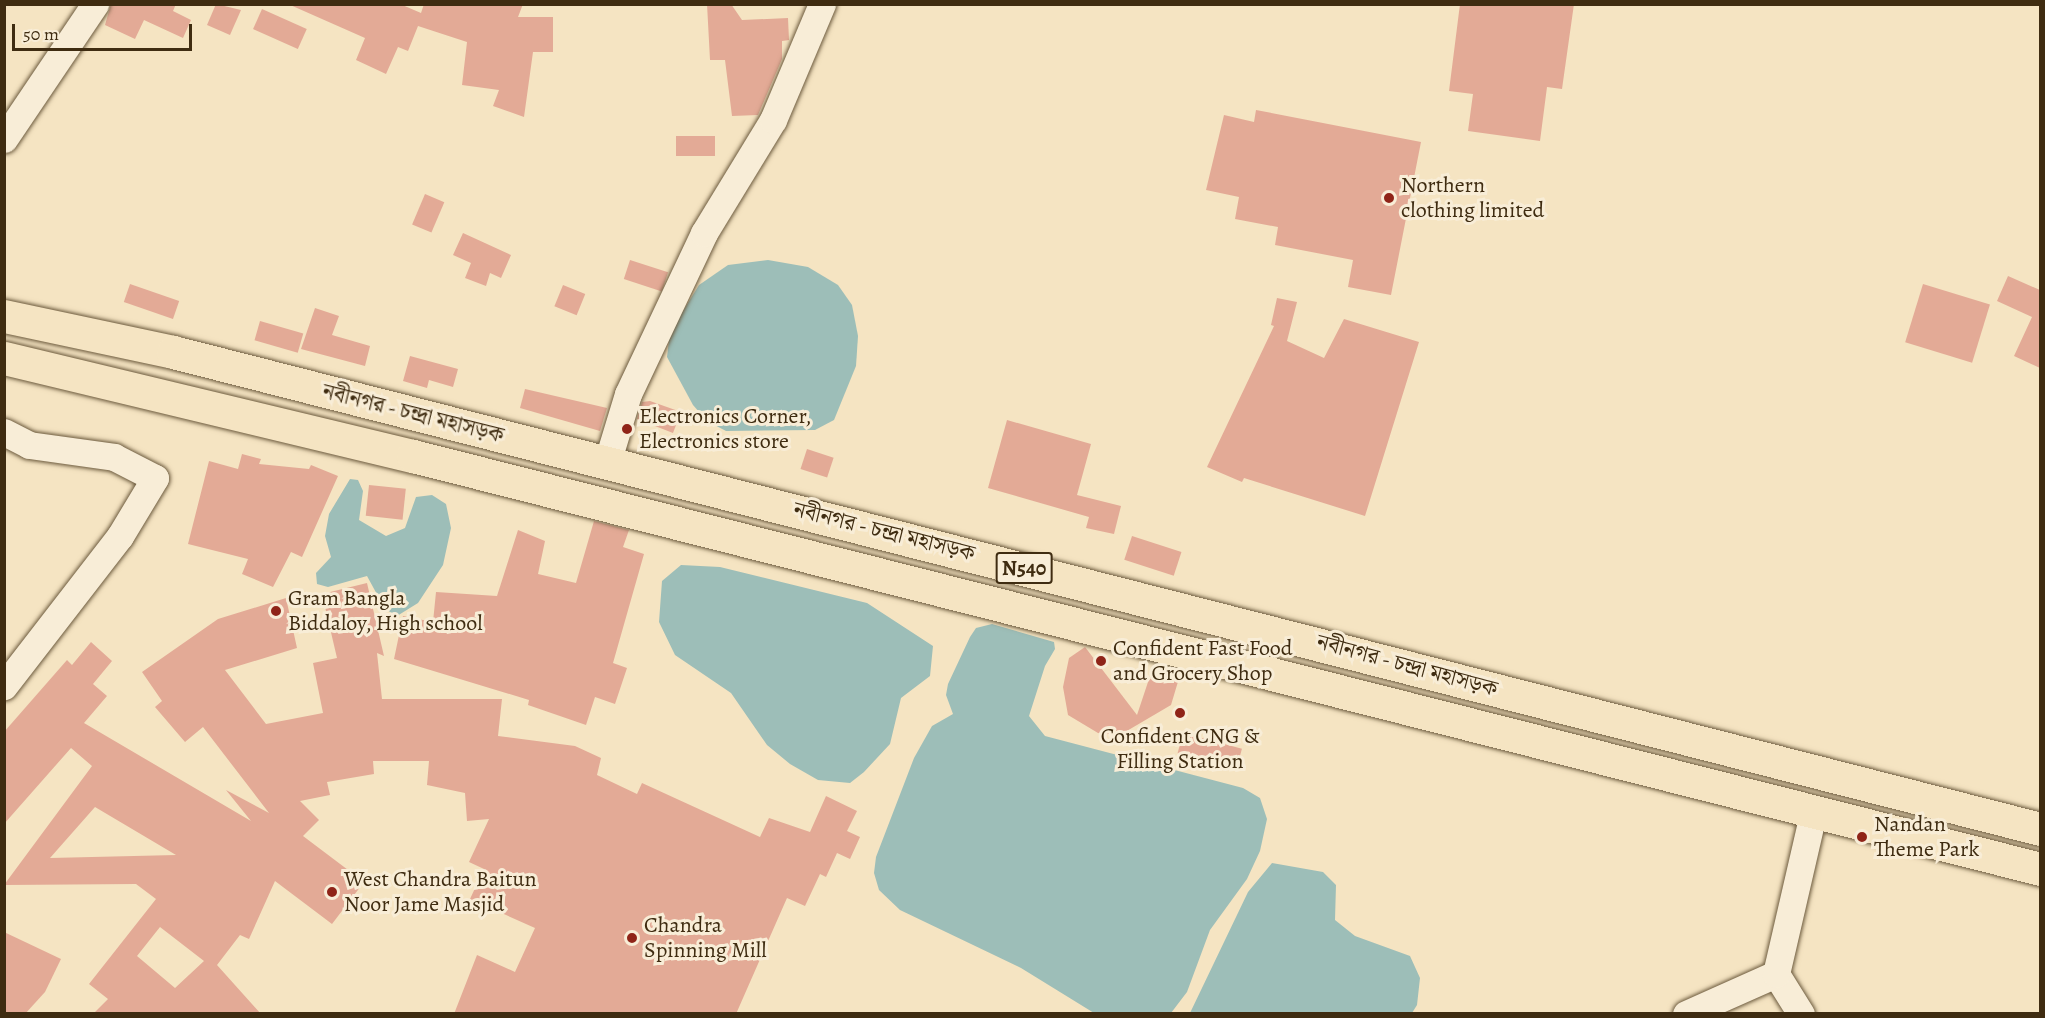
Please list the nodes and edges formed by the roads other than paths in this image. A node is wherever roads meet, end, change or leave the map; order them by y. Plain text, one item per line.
1 (95, 4) edge
2 (822, 4) edge
3 (4, 139) edge
4 (4, 315) edge
5 (4, 358) edge
6 (4, 432) edge
7 (607, 463) junction
8 (4, 686) edge
9 (1824, 775) junction
10 (1814, 814) junction
11 (2040, 829) edge
12 (2040, 869) edge
13 (1776, 974) junction
14 (1686, 1014) edge
15 (1801, 1014) edge

1 - 3 street
2 - 7 street
4 - 7 highway, নবীনগর - চন্দ্রা মহাসড়ক / N540
5 - 10 highway, নবীনগর - চন্দ্রা মহাসড়ক / N540
6 - 8 street
7 - 9 highway, নবীনগর - চন্দ্রা মহাসড়ক / N540
9 - 10 highway
9 - 11 highway, নবীনগর - চন্দ্রা মহাসড়ক / N540
10 - 12 highway, নবীনগর - চন্দ্রা মহাসড়ক / N540
10 - 13 street
13 - 14 street
13 - 15 street

